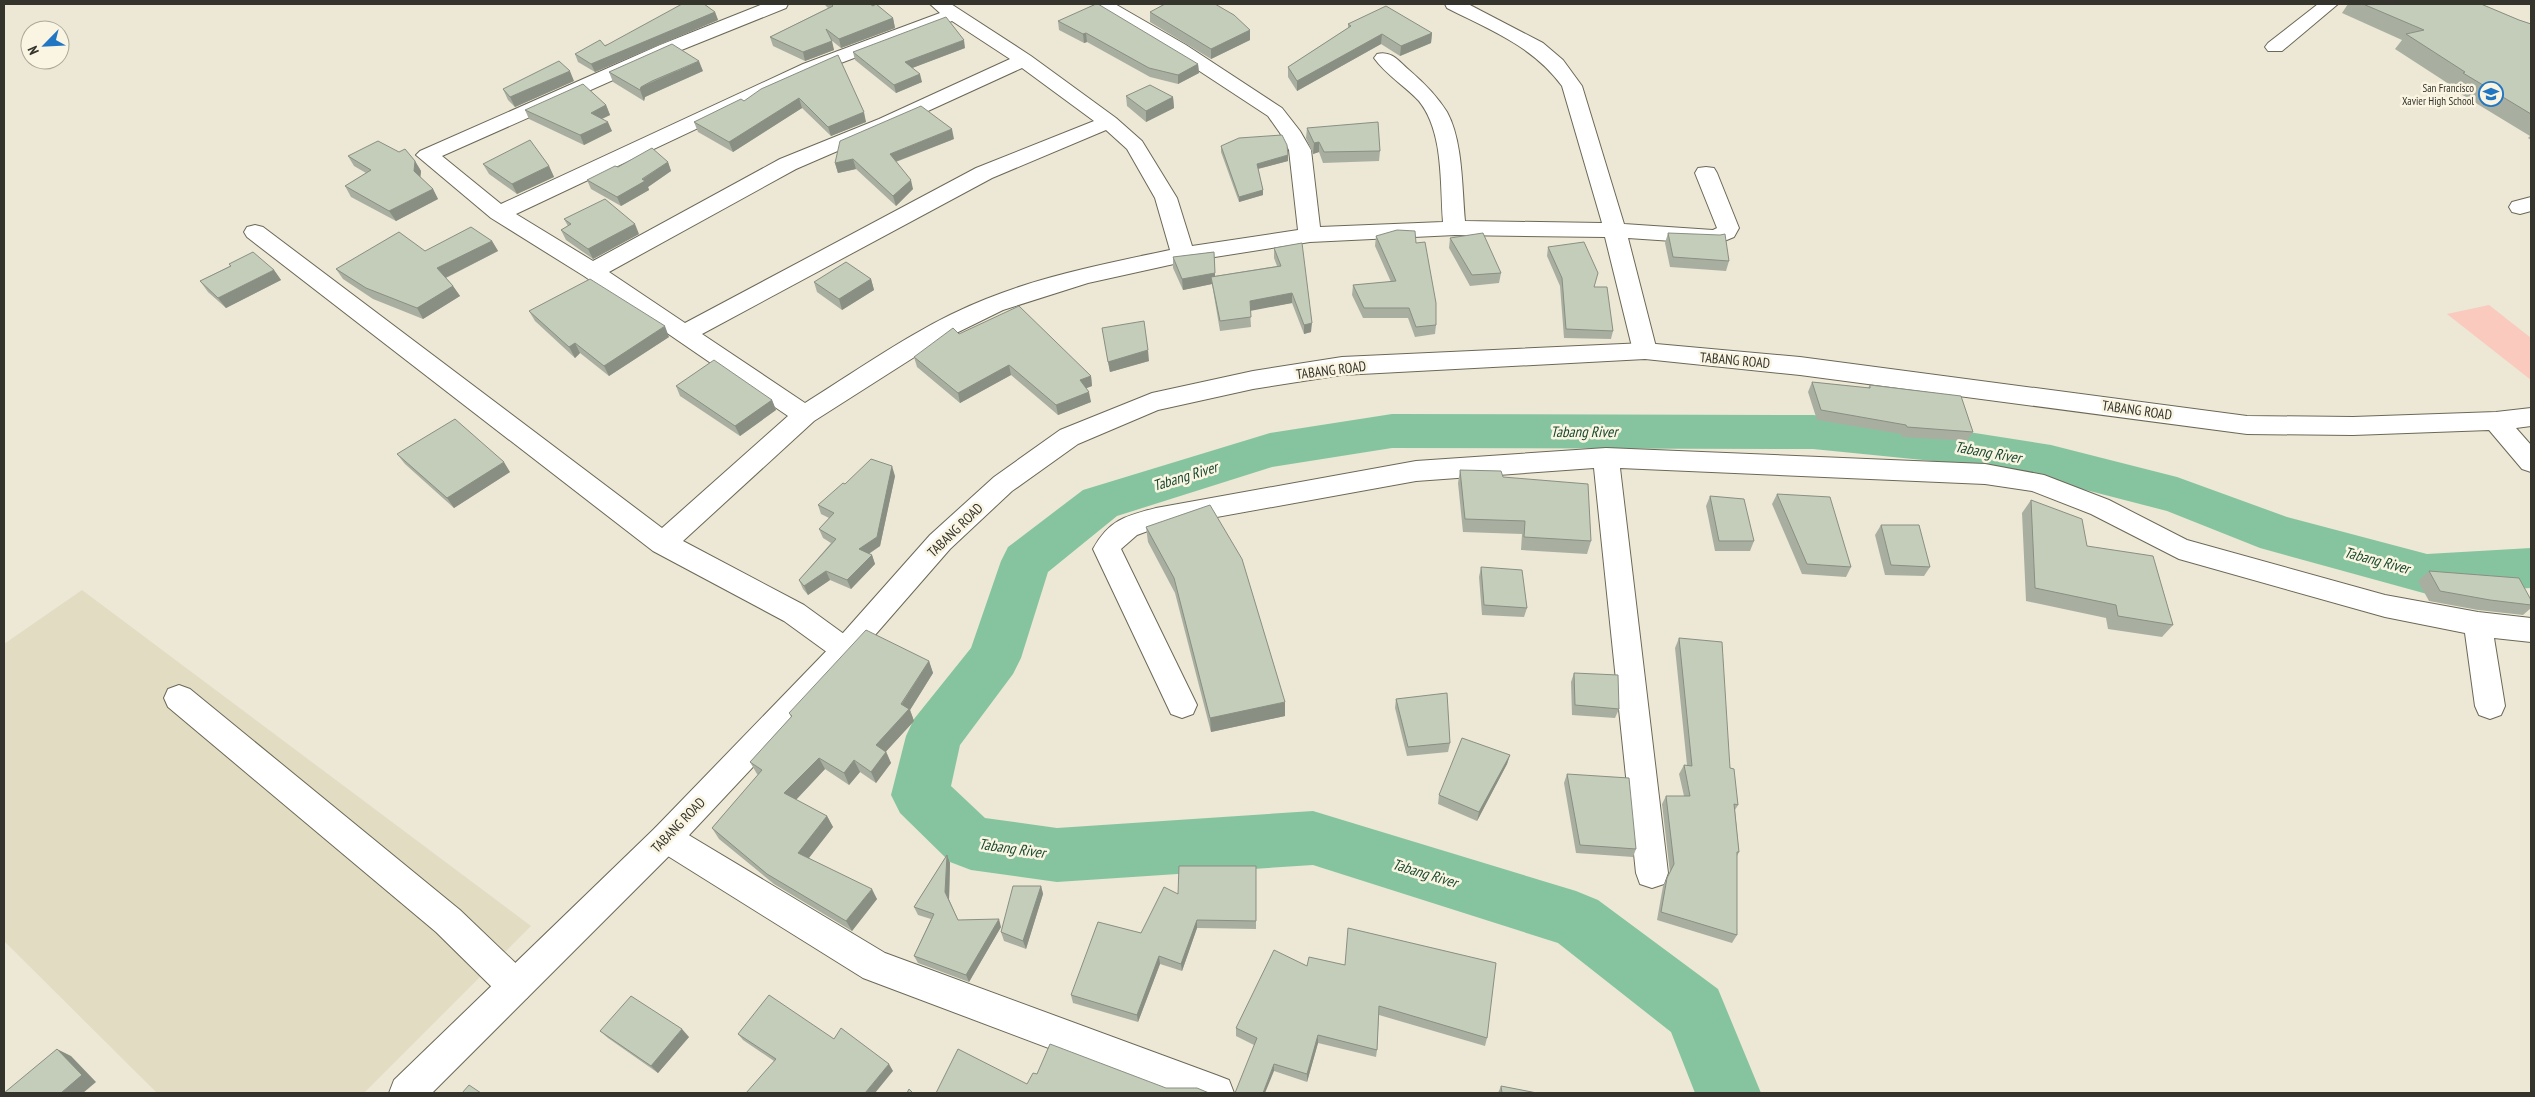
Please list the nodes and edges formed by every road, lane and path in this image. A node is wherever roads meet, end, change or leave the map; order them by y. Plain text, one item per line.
1 (779, 4) edge
2 (1102, 4) edge
3 (1454, 4) edge
4 (2329, 4) edge
5 (947, 9) edge
6 (2275, 47) dead end
7 (1384, 58) dead end
8 (1024, 60) junction
9 (1110, 122) junction
10 (1706, 173) dead end
11 (499, 213) junction
12 (1455, 228) junction
13 (1615, 230) junction
14 (255, 232) dead end
15 (1310, 235) junction
16 (1183, 255) junction
17 (592, 271) junction
18 (685, 332) junction
19 (1645, 351) junction
20 (804, 415) junction
21 (2531, 417) edge
22 (2496, 421) junction
23 (1606, 458) junction
24 (2531, 462) edge
25 (662, 543) junction
26 (2478, 624) junction
27 (2531, 630) edge
28 (845, 650) junction
29 (179, 698) dead end
30 (1182, 705) dead end
31 (2490, 706) dead end
32 (666, 838) junction
33 (1652, 873) dead end
34 (515, 986) junction
35 (407, 1093) edge
36 (1216, 1093) edge

1 - 11 street
2 - 15 street
3 - 13 street
4 - 6 street
5 - 8 street
5 - 11 street
7 - 12 street
8 - 9 street
8 - 17 street
9 - 16 street
9 - 18 street
10 - 13 street
11 - 17 street
12 - 13 street
12 - 15 street
13 - 19 street
14 - 25 street
15 - 16 street
16 - 20 street
17 - 18 street
18 - 20 street
19 - 22 street, TABANG ROAD
19 - 28 street, TABANG ROAD
20 - 25 street
21 - 22 street, TABANG ROAD
22 - 24 street
23 - 26 street
23 - 30 street
23 - 33 street
25 - 28 street
26 - 27 street
26 - 31 street
28 - 32 street, TABANG ROAD
29 - 34 street
32 - 34 street, TABANG ROAD
32 - 36 street
34 - 35 street, TABANG ROAD

